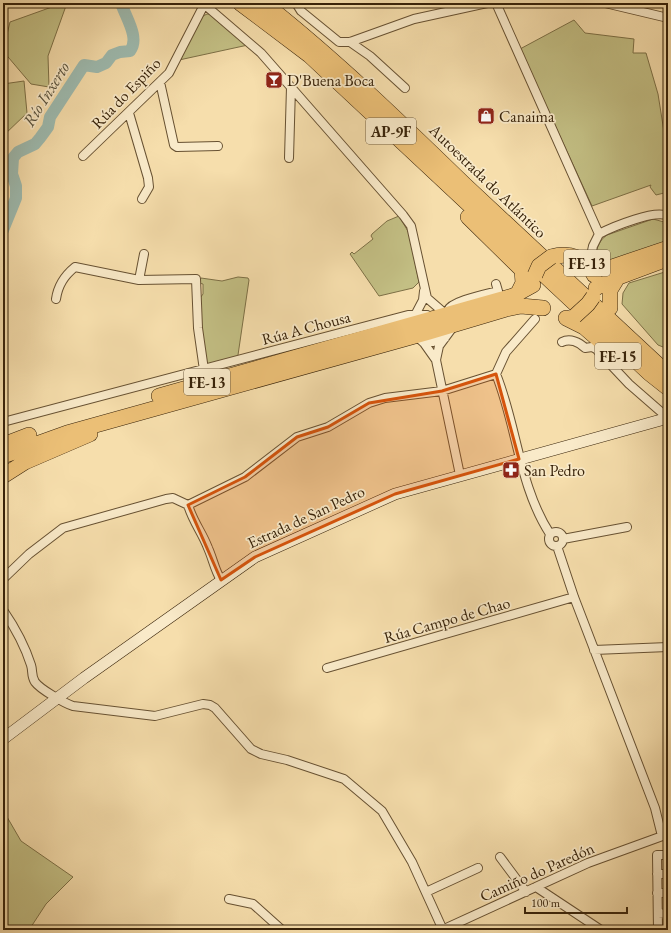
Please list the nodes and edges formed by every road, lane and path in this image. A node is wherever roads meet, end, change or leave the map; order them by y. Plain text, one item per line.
1 (237, 3) edge
2 (240, 3) edge
3 (265, 3) edge
4 (296, 3) edge
5 (488, 3) edge
6 (496, 3) edge
7 (605, 3) edge
8 (205, 4) edge
9 (668, 18) edge
10 (350, 42) junction
11 (160, 82) junction
12 (291, 87) junction
13 (406, 88) dead end
14 (129, 113) junction
15 (218, 146) dead end
16 (83, 156) dead end
17 (289, 158) dead end
18 (142, 199) dead end
19 (667, 215) edge
20 (600, 234) junction
21 (668, 248) edge
22 (144, 254) dead end
23 (668, 259) edge
24 (586, 263) junction
25 (539, 268) junction
26 (618, 277) junction
27 (139, 280) junction
28 (496, 284) dead end
29 (424, 290) junction
30 (595, 292) junction
31 (56, 299) dead end
32 (433, 306) junction
33 (610, 308) junction
34 (452, 312) junction
35 (539, 314) junction
36 (571, 317) junction
37 (416, 325) junction
38 (445, 338) junction
39 (562, 342) dead end
40 (436, 360) junction
41 (668, 361) edge
42 (204, 370) junction
43 (496, 374) junction
44 (668, 374) edge
45 (668, 388) edge
46 (442, 391) junction
47 (668, 398) edge
48 (159, 407) junction
49 (668, 418) edge
50 (3, 422) edge
51 (3, 444) edge
52 (3, 456) edge
53 (519, 459) junction
54 (460, 474) junction
55 (3, 476) edge
56 (188, 505) junction
57 (627, 527) dead end
58 (560, 542) junction
59 (3, 579) edge
60 (221, 580) junction
61 (574, 597) junction
62 (3, 610) edge
63 (668, 648) edge
64 (594, 650) junction
65 (327, 668) dead end
66 (57, 698) junction
67 (3, 739) edge
68 (665, 835) edge
69 (668, 855) edge
70 (500, 857) dead end
71 (478, 868) dead end
72 (657, 874) junction
73 (668, 874) edge
74 (536, 887) junction
75 (426, 892) junction
76 (526, 892) junction
77 (657, 893) junction
78 (668, 893) edge
79 (230, 899) dead end
80 (668, 913) edge
81 (658, 914) junction
82 (282, 930) edge
83 (443, 930) edge
84 (601, 930) edge
85 (658, 930) edge

1 - 25 highway
2 - 25 highway, Autoestrada do Atlántico / AP-9F
3 - 25 highway
4 - 10 street
5 - 10 street
6 - 20 street
7 - 9 street
8 - 11 street, Rúa do Espiño
8 - 12 street
10 - 13 street
11 - 14 street, Rúa do Espiño
11 - 15 street
12 - 17 street
12 - 29 street
14 - 16 street, Rúa do Espiño
14 - 18 street
19 - 20 street
20 - 24 street
21 - 24 highway
22 - 27 street
23 - 26 highway
24 - 25 highway, FE-13
24 - 30 highway, FE-13
25 - 34 highway, FE-13
25 - 35 highway
25 - 44 highway, AP-9F
25 - 45 highway, AP-9F
26 - 30 highway
26 - 33 highway
27 - 31 street
27 - 42 street
28 - 34 street
29 - 32 street
29 - 37 street
30 - 33 highway, FE-15
30 - 36 highway, FE-13, bridge
32 - 34 street
32 - 34 street
32 - 37 street
33 - 41 highway, FE-15
34 - 35 highway, FE-13
34 - 37 highway, FE-13
34 - 38 street
35 - 36 highway, FE-13
35 - 43 street
36 - 47 highway, FE-15
37 - 38 street
37 - 40 street
37 - 42 street, Rúa A Chousa
37 - 48 highway, FE-13
37 - 51 highway, FE-13
38 - 40 street
39 - 49 street
40 - 46 street
42 - 50 street, Rúa A Chousa
43 - 46 street
43 - 53 street
46 - 54 street
46 - 56 street
48 - 52 highway, FE-13
48 - 55 highway
49 - 53 street, Estrada de San Pedro
53 - 54 street, Estrada de San Pedro
53 - 58 street
54 - 60 street, Estrada de San Pedro
56 - 59 street
56 - 60 street
57 - 58 street
58 - 61 street
60 - 66 street, Estrada de San Pedro
61 - 64 street
61 - 65 street, Rúa Campo de Chao
62 - 66 street
63 - 64 street
64 - 68 street
66 - 67 street, Estrada de San Pedro
66 - 75 street
68 - 74 street, Camiño do Paredón
69 - 72 street
70 - 76 street
71 - 75 street
72 - 73 street
72 - 77 street
74 - 76 street, Camiño do Paredón
74 - 84 street
75 - 83 street
76 - 83 street, Camiño do Paredón
77 - 78 street
77 - 81 street
79 - 82 street
80 - 81 street
81 - 85 street

